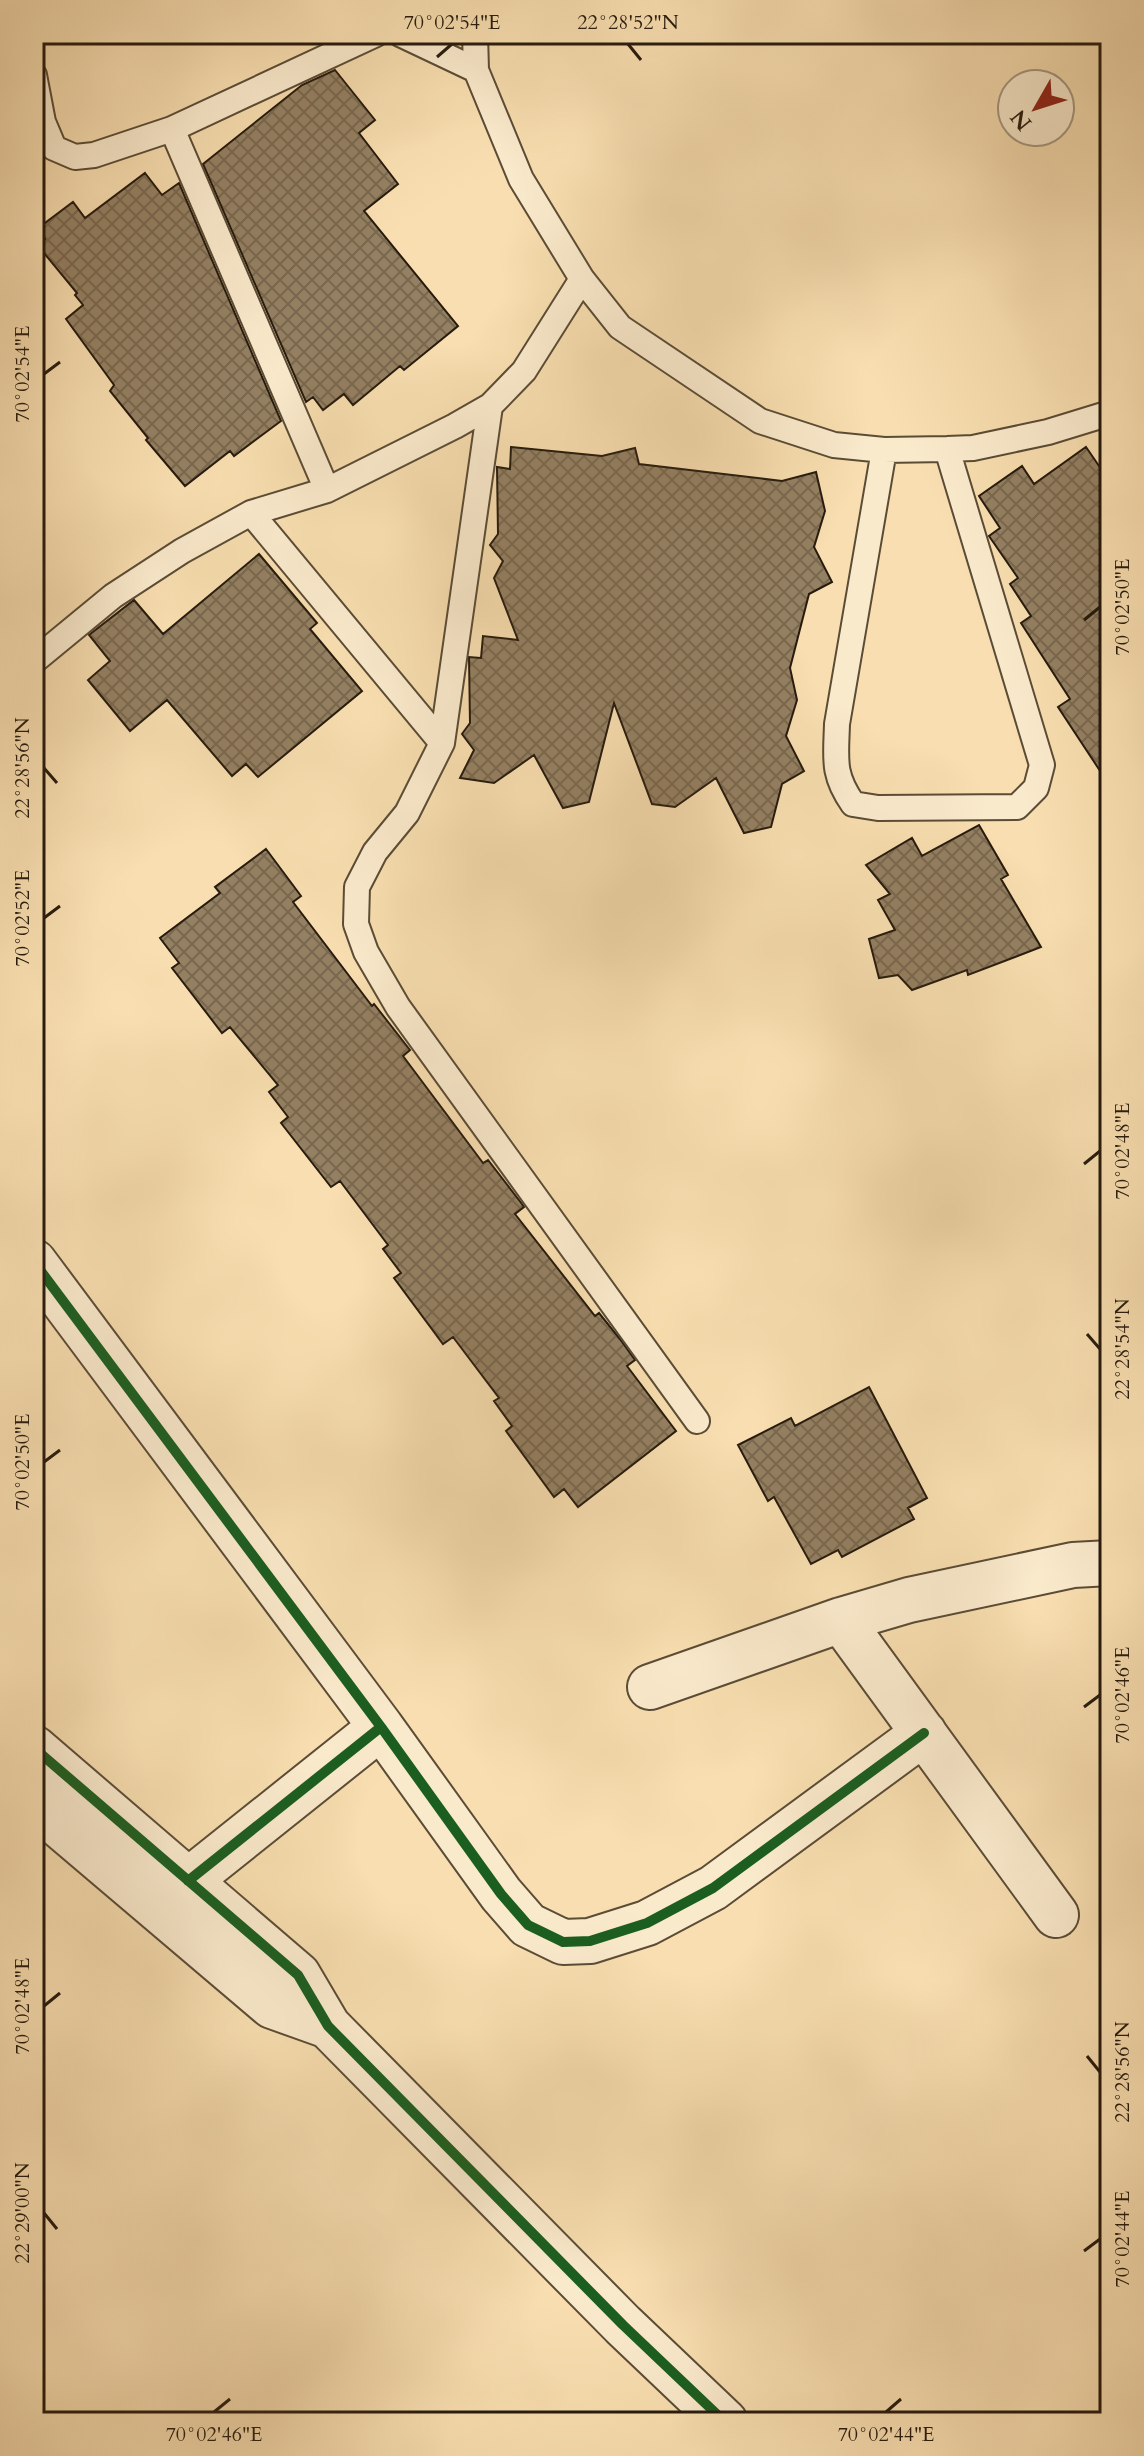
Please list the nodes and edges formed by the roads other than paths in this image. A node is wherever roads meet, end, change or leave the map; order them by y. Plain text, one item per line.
1 (376, 34) edge
2 (400, 34) edge
3 (475, 34) edge
4 (476, 70) junction
5 (34, 75) edge
6 (172, 129) junction
7 (582, 279) junction
8 (490, 406) junction
9 (1110, 413) edge
10 (947, 449) junction
11 (884, 450) junction
12 (327, 490) junction
13 (251, 513) junction
14 (34, 661) edge
15 (442, 743) junction
16 (34, 1262) edge
17 (697, 1421) dead end
18 (1110, 1563) edge
19 (841, 1620) junction
20 (650, 1687) dead end
21 (381, 1727) junction
22 (924, 1733) junction
23 (34, 1748) edge
24 (34, 1804) edge
25 (188, 1881) junction
26 (1056, 1915) dead end
27 (328, 2026) junction
28 (725, 2422) edge

1 - 6 lane
2 - 4 lane
3 - 4 lane
4 - 7 lane
5 - 6 lane
6 - 12 lane
7 - 8 lane
7 - 11 lane
8 - 12 lane
8 - 15 lane
9 - 10 lane
10 - 11 lane
10 - 11 lane
12 - 13 lane
13 - 14 lane
13 - 15 lane
15 - 17 lane
16 - 21 street
18 - 19 street
19 - 20 street
19 - 22 street
21 - 22 street
21 - 25 street
22 - 26 street
23 - 25 street
24 - 27 street
25 - 27 street
27 - 28 street

